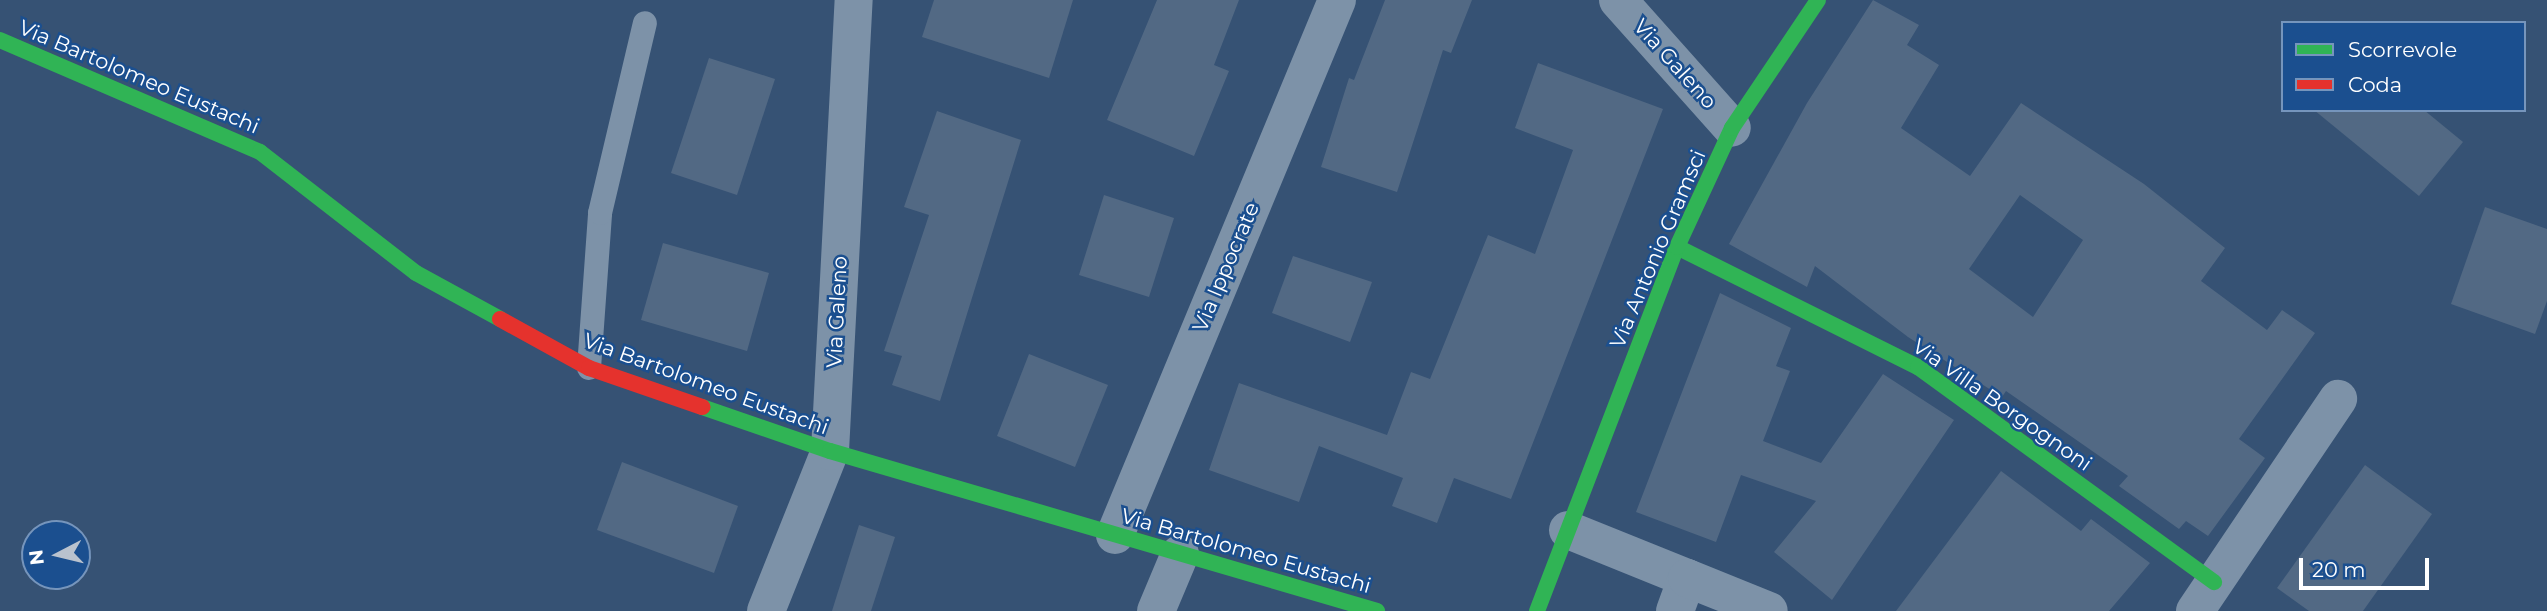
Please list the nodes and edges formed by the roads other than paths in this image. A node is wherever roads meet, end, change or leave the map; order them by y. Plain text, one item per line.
1 (854, 0) edge
2 (1337, 0) edge
3 (1618, 0) edge
4 (1818, 0) edge
5 (645, 23) dead end
6 (0, 40) edge
7 (1732, 128) junction
8 (1677, 247) junction
9 (589, 368) junction
10 (2338, 399) dead end
11 (830, 451) junction
12 (1567, 530) junction
13 (1115, 535) junction
14 (1180, 554) junction
15 (1681, 594) edge
16 (2204, 596) edge
17 (766, 611) edge
18 (1156, 611) edge
19 (1377, 611) edge
20 (1537, 611) edge
21 (1769, 611) edge

1 - 11 street, Via Galeno
2 - 13 street, Via Ippocrate
3 - 7 street, Via Galeno
4 - 7 street, Via Antonio Gramsci
5 - 9 lane
6 - 9 street, Via Bartolomeo Eustachi
7 - 8 street, Via Antonio Gramsci
8 - 12 street, Via Antonio Gramsci
8 - 16 street, Via Villa Borgognoni
9 - 11 street, Via Bartolomeo Eustachi
10 - 16 street
11 - 13 street, Via Bartolomeo Eustachi
11 - 17 street, Via Galeno
12 - 15 street
12 - 20 street, Via Antonio Gramsci
13 - 14 street, Via Bartolomeo Eustachi
14 - 18 street
14 - 19 street, Via Bartolomeo Eustachi
15 - 21 street

